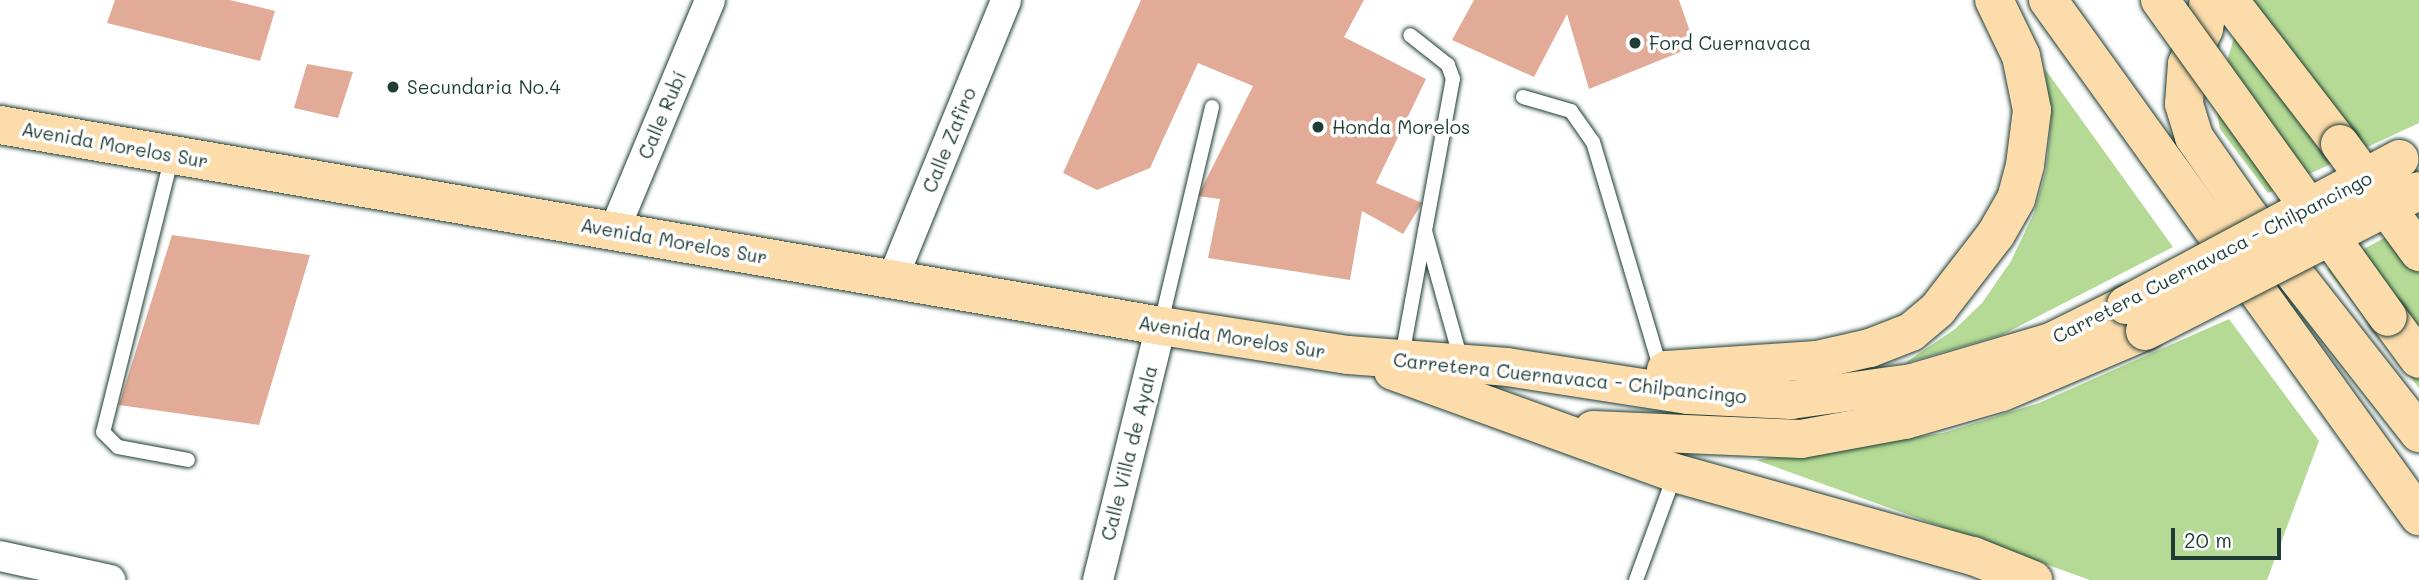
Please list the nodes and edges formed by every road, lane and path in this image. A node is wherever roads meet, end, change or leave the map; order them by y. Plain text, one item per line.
1 (710, 0) edge
2 (1006, 0) edge
3 (1994, 0) edge
4 (2048, 0) edge
5 (2160, 0) edge
6 (2209, 0) edge
7 (2229, 0) edge
8 (1410, 35) dead end
9 (1523, 97) dead end
10 (1212, 107) dead end
11 (0, 125) edge
12 (172, 155) junction
13 (2414, 173) edge
14 (1424, 226) junction
15 (614, 231) junction
16 (2419, 252) edge
17 (892, 280) junction
18 (2135, 318) junction
19 (1160, 326) junction
20 (1348, 355) junction
21 (1402, 358) junction
22 (2419, 359) edge
23 (1461, 362) junction
24 (1507, 367) junction
25 (1661, 370) junction
26 (1559, 428) junction
27 (2419, 433) edge
28 (188, 460) dead end
29 (1675, 473) junction
30 (2419, 516) edge
31 (0, 556) edge
32 (110, 580) edge
33 (1098, 580) edge
34 (1636, 580) edge
35 (2033, 580) edge

1 - 15 street, Calle Rubí
2 - 17 street, Calle Zafiro
3 - 25 main road
4 - 30 main road
5 - 22 main road, bridge
6 - 27 main road
7 - 16 main road, bridge
8 - 14 lane
9 - 25 lane
10 - 19 lane
11 - 12 main road, Avenida Morelos Sur
12 - 15 main road, Avenida Morelos Sur
12 - 28 lane
13 - 18 main road, bridge
14 - 21 lane
14 - 23 lane
15 - 17 main road, Avenida Morelos Sur
17 - 19 main road, Avenida Morelos Sur
18 - 24 main road, Carretera Cuernavaca - Chilpancingo
18 - 26 main road
19 - 20 main road, Avenida Morelos Sur
19 - 33 street, Calle Villa de Ayala
20 - 21 main road, Carretera Cuernavaca - Chilpancingo
20 - 26 main road, Carretera Cuernavaca - Chilpancingo
21 - 23 main road, Carretera Cuernavaca - Chilpancingo
23 - 24 main road, Carretera Cuernavaca - Chilpancingo
24 - 25 main road
26 - 29 main road, Carretera Cuernavaca - Chilpancingo
29 - 34 lane
29 - 35 main road, Carretera Cuernavaca - Chilpancingo
31 - 32 street

